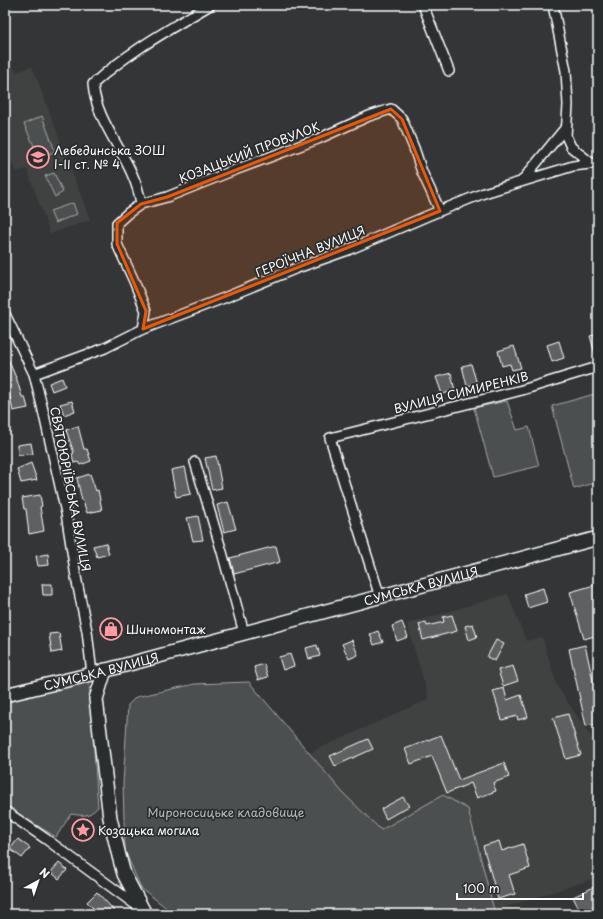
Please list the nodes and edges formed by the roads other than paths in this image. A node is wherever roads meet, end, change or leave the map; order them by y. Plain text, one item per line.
1 (210, 5) edge
2 (423, 5) edge
3 (553, 5) edge
4 (449, 71) dead end
5 (566, 128) junction
6 (594, 163) edge
7 (521, 182) junction
8 (141, 204) junction
9 (440, 211) junction
10 (5, 314) edge
11 (143, 330) junction
12 (598, 367) edge
13 (34, 374) junction
14 (195, 462) dead end
15 (598, 538) edge
16 (380, 597) junction
17 (244, 633) junction
18 (105, 670) junction
19 (92, 674) junction
20 (5, 694) edge
21 (5, 811) edge
22 (146, 913) edge

1 - 8 street
2 - 4 street
3 - 5 street
5 - 6 street
5 - 7 street
6 - 7 street, ГЕРОЇЧНА ВУЛИЦЯ
7 - 9 street, ГЕРОЇЧНА ВУЛИЦЯ
8 - 9 street, КОЗАЦЬКИЙ ПРОВУЛОК
8 - 11 street, КОЗАЦЬКИЙ ПРОВУЛОК
9 - 11 street, ГЕРОЇЧНА ВУЛИЦЯ
10 - 13 street, СВЯТОЮРІЇВСЬКА ВУЛИЦЯ
11 - 13 street, ГЕРОЇЧНА ВУЛИЦЯ
12 - 16 street, ВУЛИЦЯ СИМИРЕНКІВ
13 - 19 street, СВЯТОЮРІЇВСЬКА ВУЛИЦЯ
14 - 17 street
15 - 16 main road, СУМСЬКА ВУЛИЦЯ
16 - 17 main road, СУМСЬКА ВУЛИЦЯ
17 - 18 main road, СУМСЬКА ВУЛИЦЯ
18 - 19 main road, СУМСЬКА ВУЛИЦЯ
18 - 22 main road
19 - 20 main road, СУМСЬКА ВУЛИЦЯ
21 - 22 street

